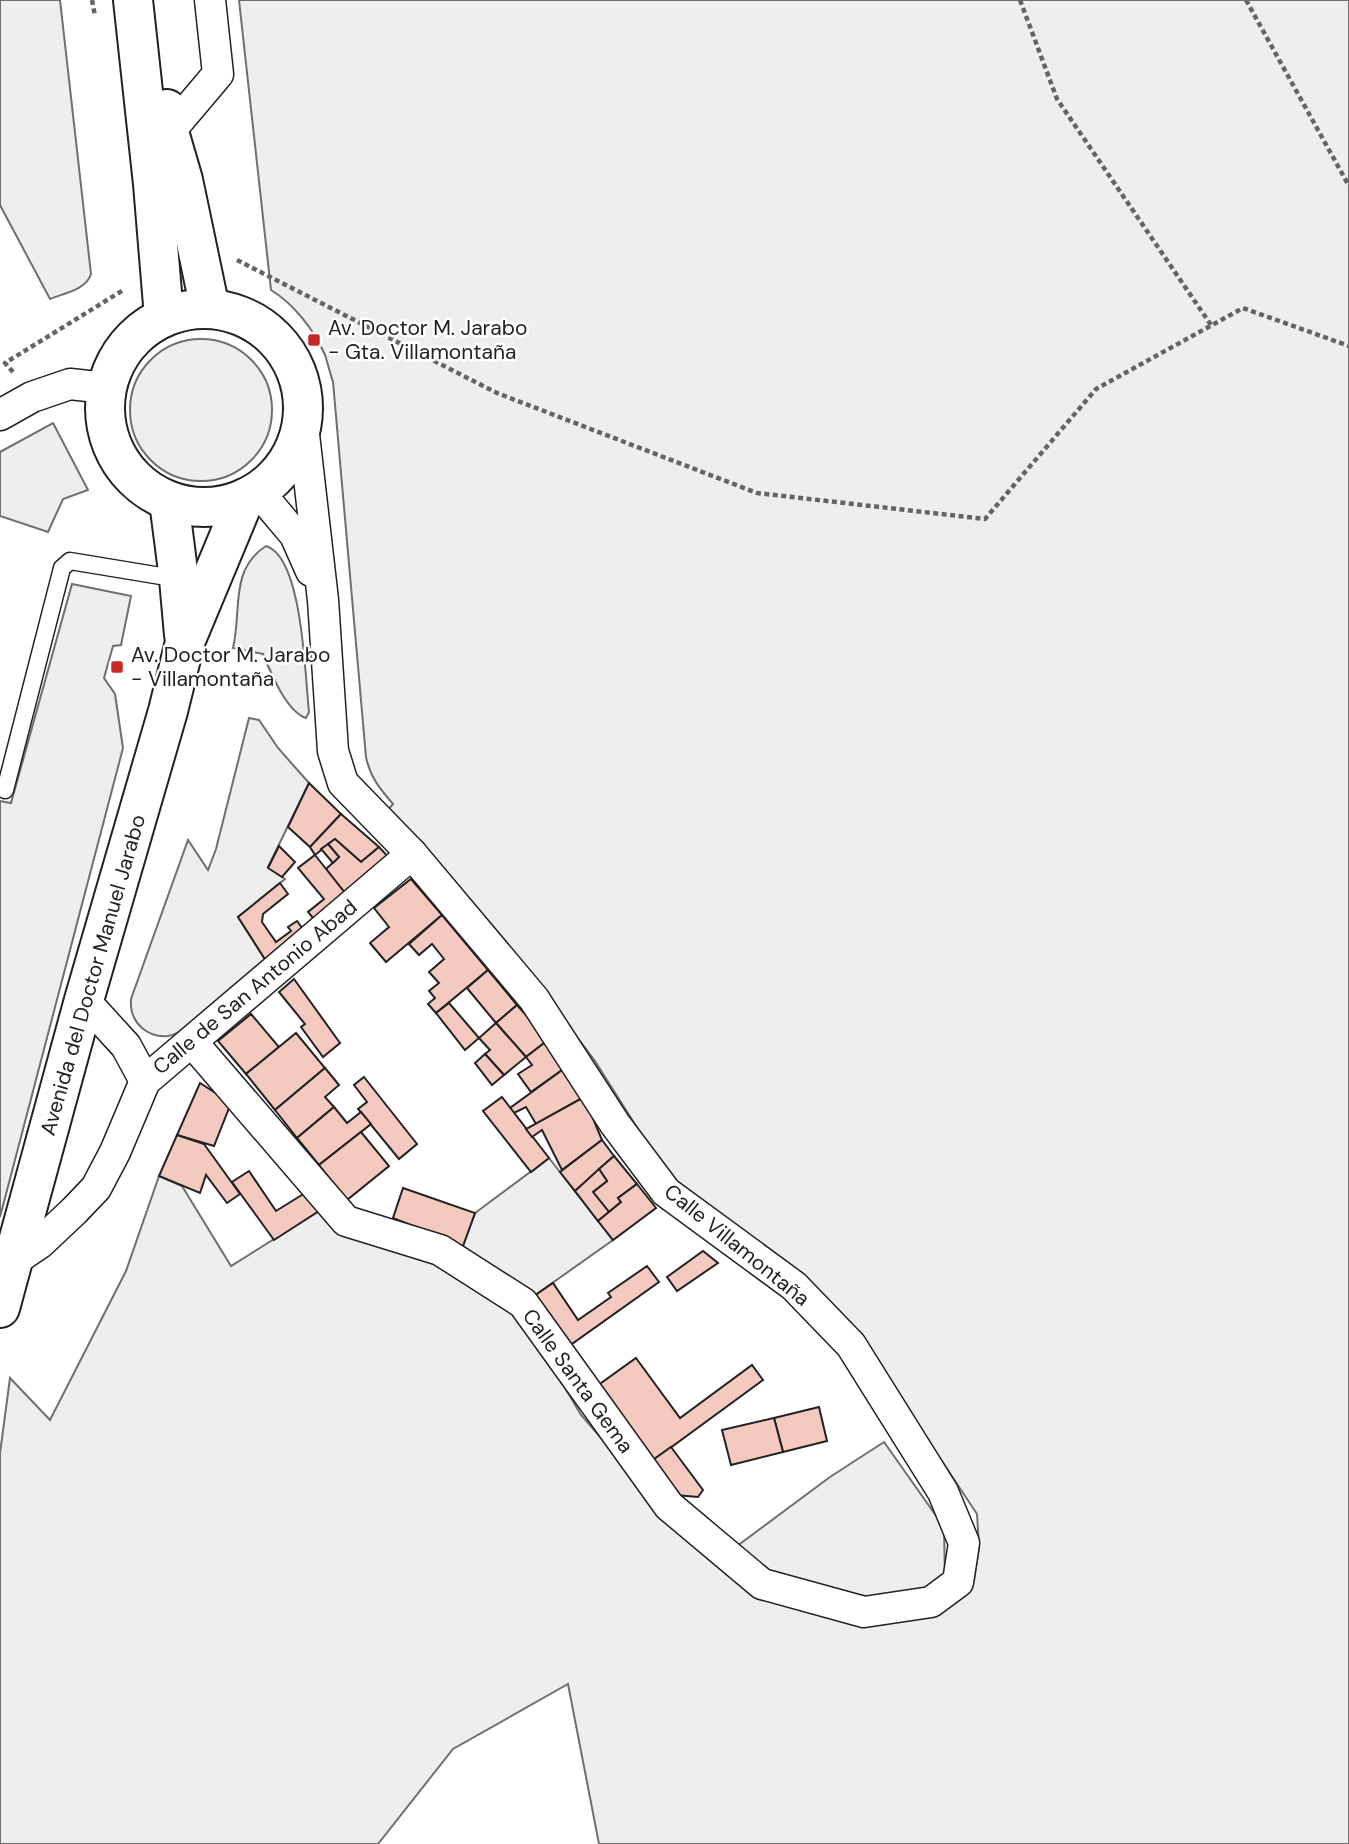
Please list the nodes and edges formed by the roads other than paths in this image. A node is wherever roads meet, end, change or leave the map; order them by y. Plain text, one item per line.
1 (133, 0) edge
2 (155, 0) edge
3 (210, 0) edge
4 (169, 132) junction
5 (209, 309) junction
6 (164, 317) junction
7 (106, 388) junction
8 (0, 415) edge
9 (302, 417) junction
10 (252, 495) junction
11 (169, 501) junction
12 (179, 579) junction
13 (323, 600) junction
14 (185, 642) junction
15 (5, 790) dead end
16 (412, 854) junction
17 (85, 1000) junction
18 (192, 1042) junction
19 (145, 1081) junction
20 (12, 1262) junction
21 (0, 1308) edge
22 (762, 1584) joint

1 - 6 street
2 - 4 street
3 - 4 street
4 - 5 street
5 - 6 street
5 - 9 street
6 - 7 street
7 - 8 street
7 - 11 street
9 - 10 street
9 - 13 street, Calle Villamontaña
10 - 11 street
10 - 13 street, Calle Villamontaña
10 - 14 street, Avenida del Doctor Manuel Jarabo
11 - 12 street, Avenida del Doctor Manuel Jarabo
12 - 14 street, Avenida del Doctor Manuel Jarabo
12 - 15 lane
13 - 16 street, Calle Villamontaña
14 - 17 street, Avenida del Doctor Manuel Jarabo
16 - 18 street, Calle de San Antonio Abad
16 - 22 street, Calle Villamontaña
17 - 19 street
17 - 20 street, Avenida del Doctor Manuel Jarabo
18 - 19 street, Calle de San Antonio Abad
18 - 22 street, Calle Santa Gema
19 - 20 street, Calle de San Antonio Abad
20 - 21 street, Avenida del Doctor Manuel Jarabo

